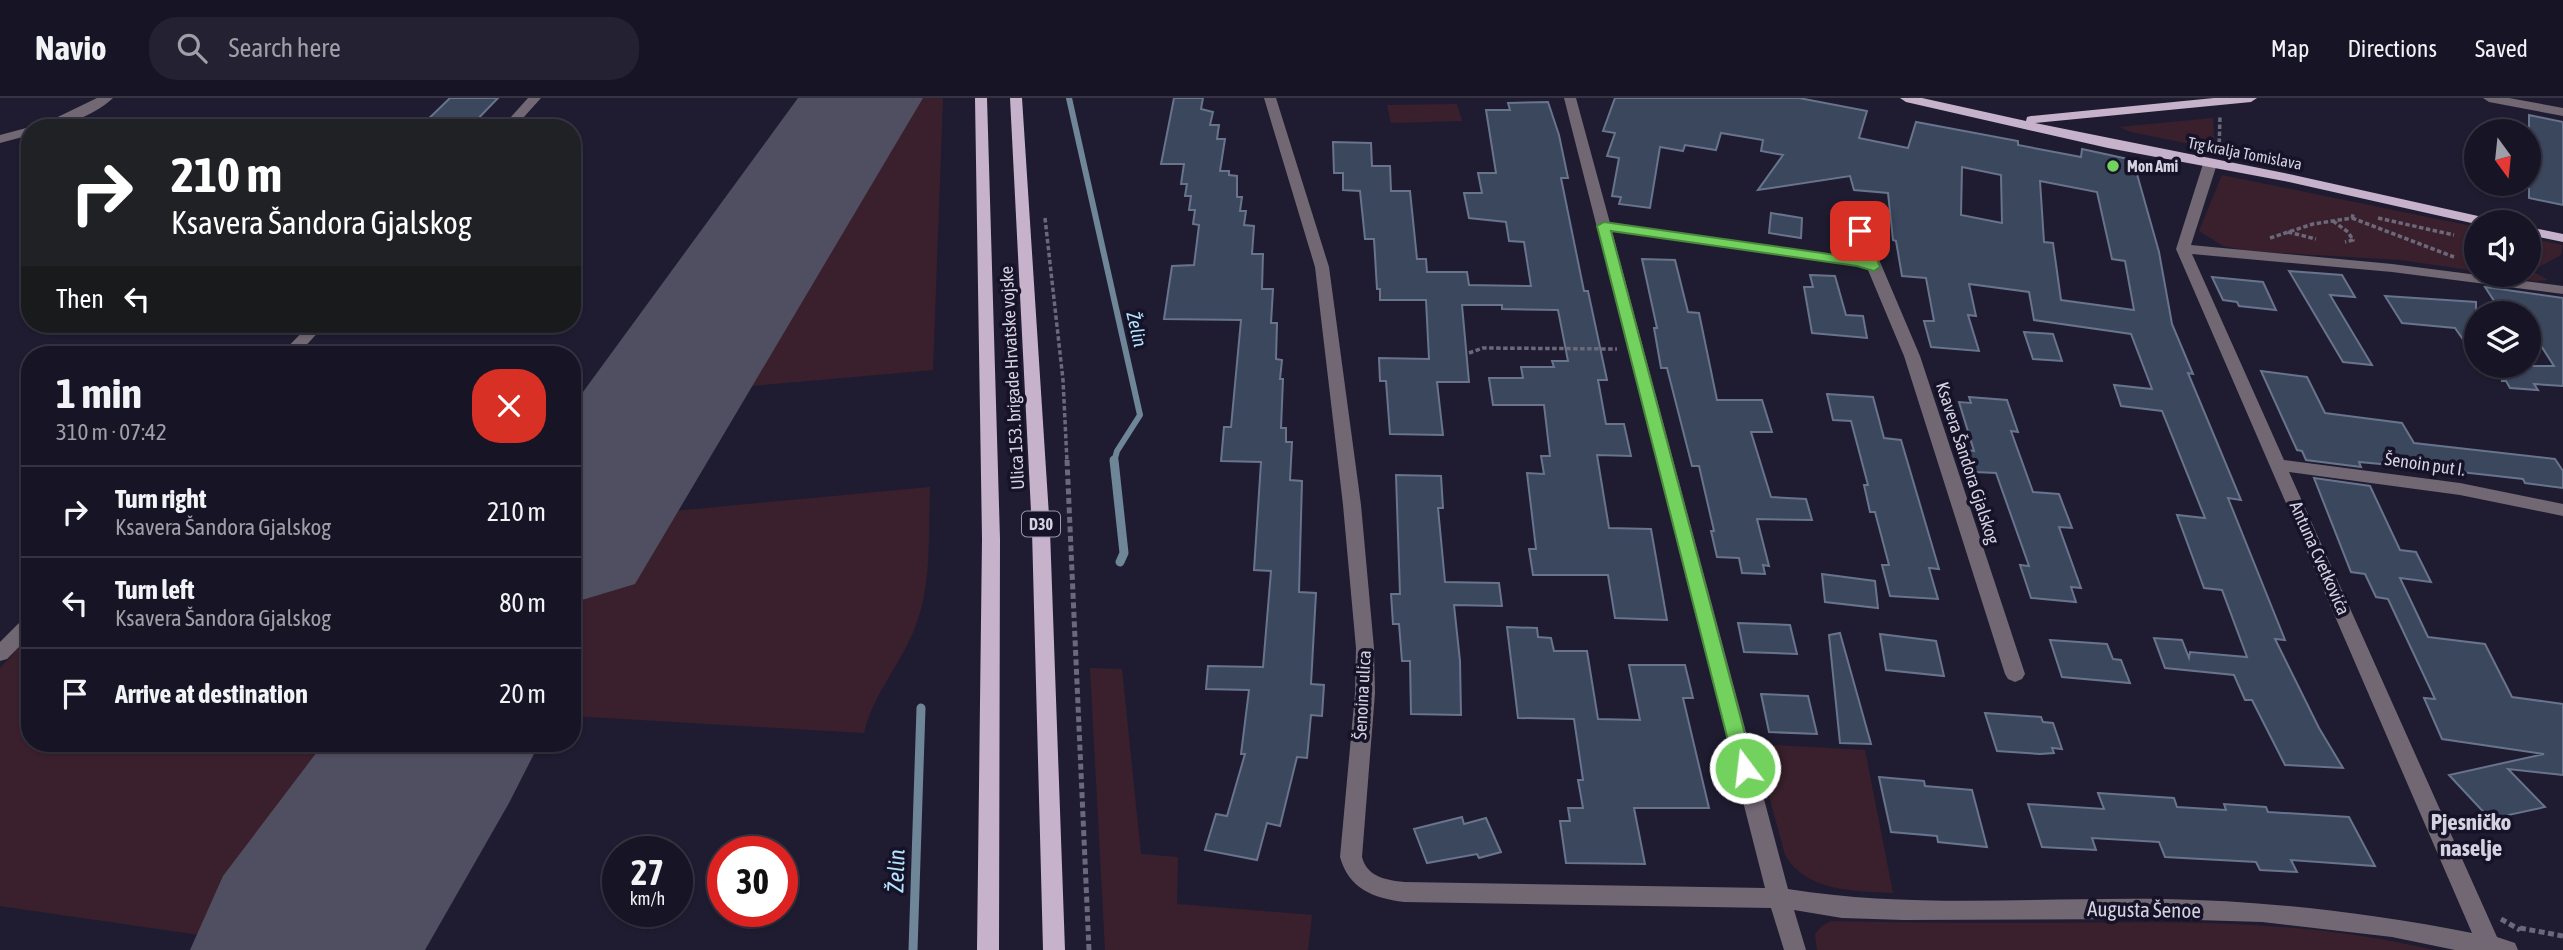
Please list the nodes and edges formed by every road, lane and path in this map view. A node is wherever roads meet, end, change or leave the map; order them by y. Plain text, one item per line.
1 (107, 98) edge
2 (535, 98) edge
3 (981, 98) edge
4 (1016, 98) edge
5 (1270, 98) edge
6 (1570, 98) edge
7 (1906, 98) edge
8 (2251, 98) edge
9 (2488, 98) edge
10 (2563, 112) edge
11 (2091, 116) junction
12 (2220, 116) dead end
13 (1996, 118) junction
14 (64, 119) edge
15 (515, 119) edge
16 (21, 133) edge
17 (0, 139) edge
18 (2099, 142) junction
19 (2215, 158) junction
20 (1853, 213) dead end
21 (1045, 215) dead end
22 (2464, 217) edge
23 (2333, 221) junction
24 (1604, 226) junction
25 (2287, 232) junction
26 (2541, 233) edge
27 (2563, 238) edge
28 (2316, 239) dead end
29 (2261, 241) dead end
30 (2345, 242) dead end
31 (2183, 249) junction
32 (2463, 261) dead end
33 (1874, 267) junction
34 (2563, 282) edge
35 (2555, 289) edge
36 (309, 333) edge
37 (297, 346) edge
38 (1636, 349) junction
39 (1469, 353) dead end
40 (2280, 465) junction
41 (2563, 510) edge
42 (21, 633) edge
43 (0, 654) edge
44 (2015, 674) dead end
45 (1779, 898) junction
46 (2519, 928) dead end
47 (2563, 936) edge
48 (2496, 949) edge
49 (988, 950) edge
50 (1054, 950) edge
51 (1089, 950) edge
52 (1795, 950) edge

1 - 14 street
2 - 15 street
3 - 49 main road, Ulica 153. brigade Hrvatske vojske
4 - 50 main road, Ulica 153. brigade Hrvatske vojske / D30
5 - 45 street, Šenoina ulica
6 - 24 street
7 - 13 main road
8 - 11 main road
9 - 10 street
11 - 13 main road
11 - 18 main road
12 - 19 path
13 - 18 main road, Trg kralja Tomislava
16 - 17 street
18 - 19 main road, Trg kralja Tomislava
19 - 22 main road, Trg kralja Tomislava
19 - 31 street
20 - 33 street, Ksavera Šandora Gjalskog
21 - 51 path
23 - 25 path
23 - 30 path
23 - 32 path
24 - 33 street
24 - 38 street
25 - 28 path
25 - 29 path
26 - 27 main road
31 - 35 street
31 - 40 street, Antuna Cvetkovića
33 - 44 street, Ksavera Šandora Gjalskog
34 - 35 street
36 - 37 street
38 - 39 path
38 - 45 street
40 - 41 street, Šenoin put I.
40 - 48 street, Antuna Cvetkovića
42 - 43 street
45 - 48 street, Augusta Šenoe
45 - 52 street
46 - 47 path

